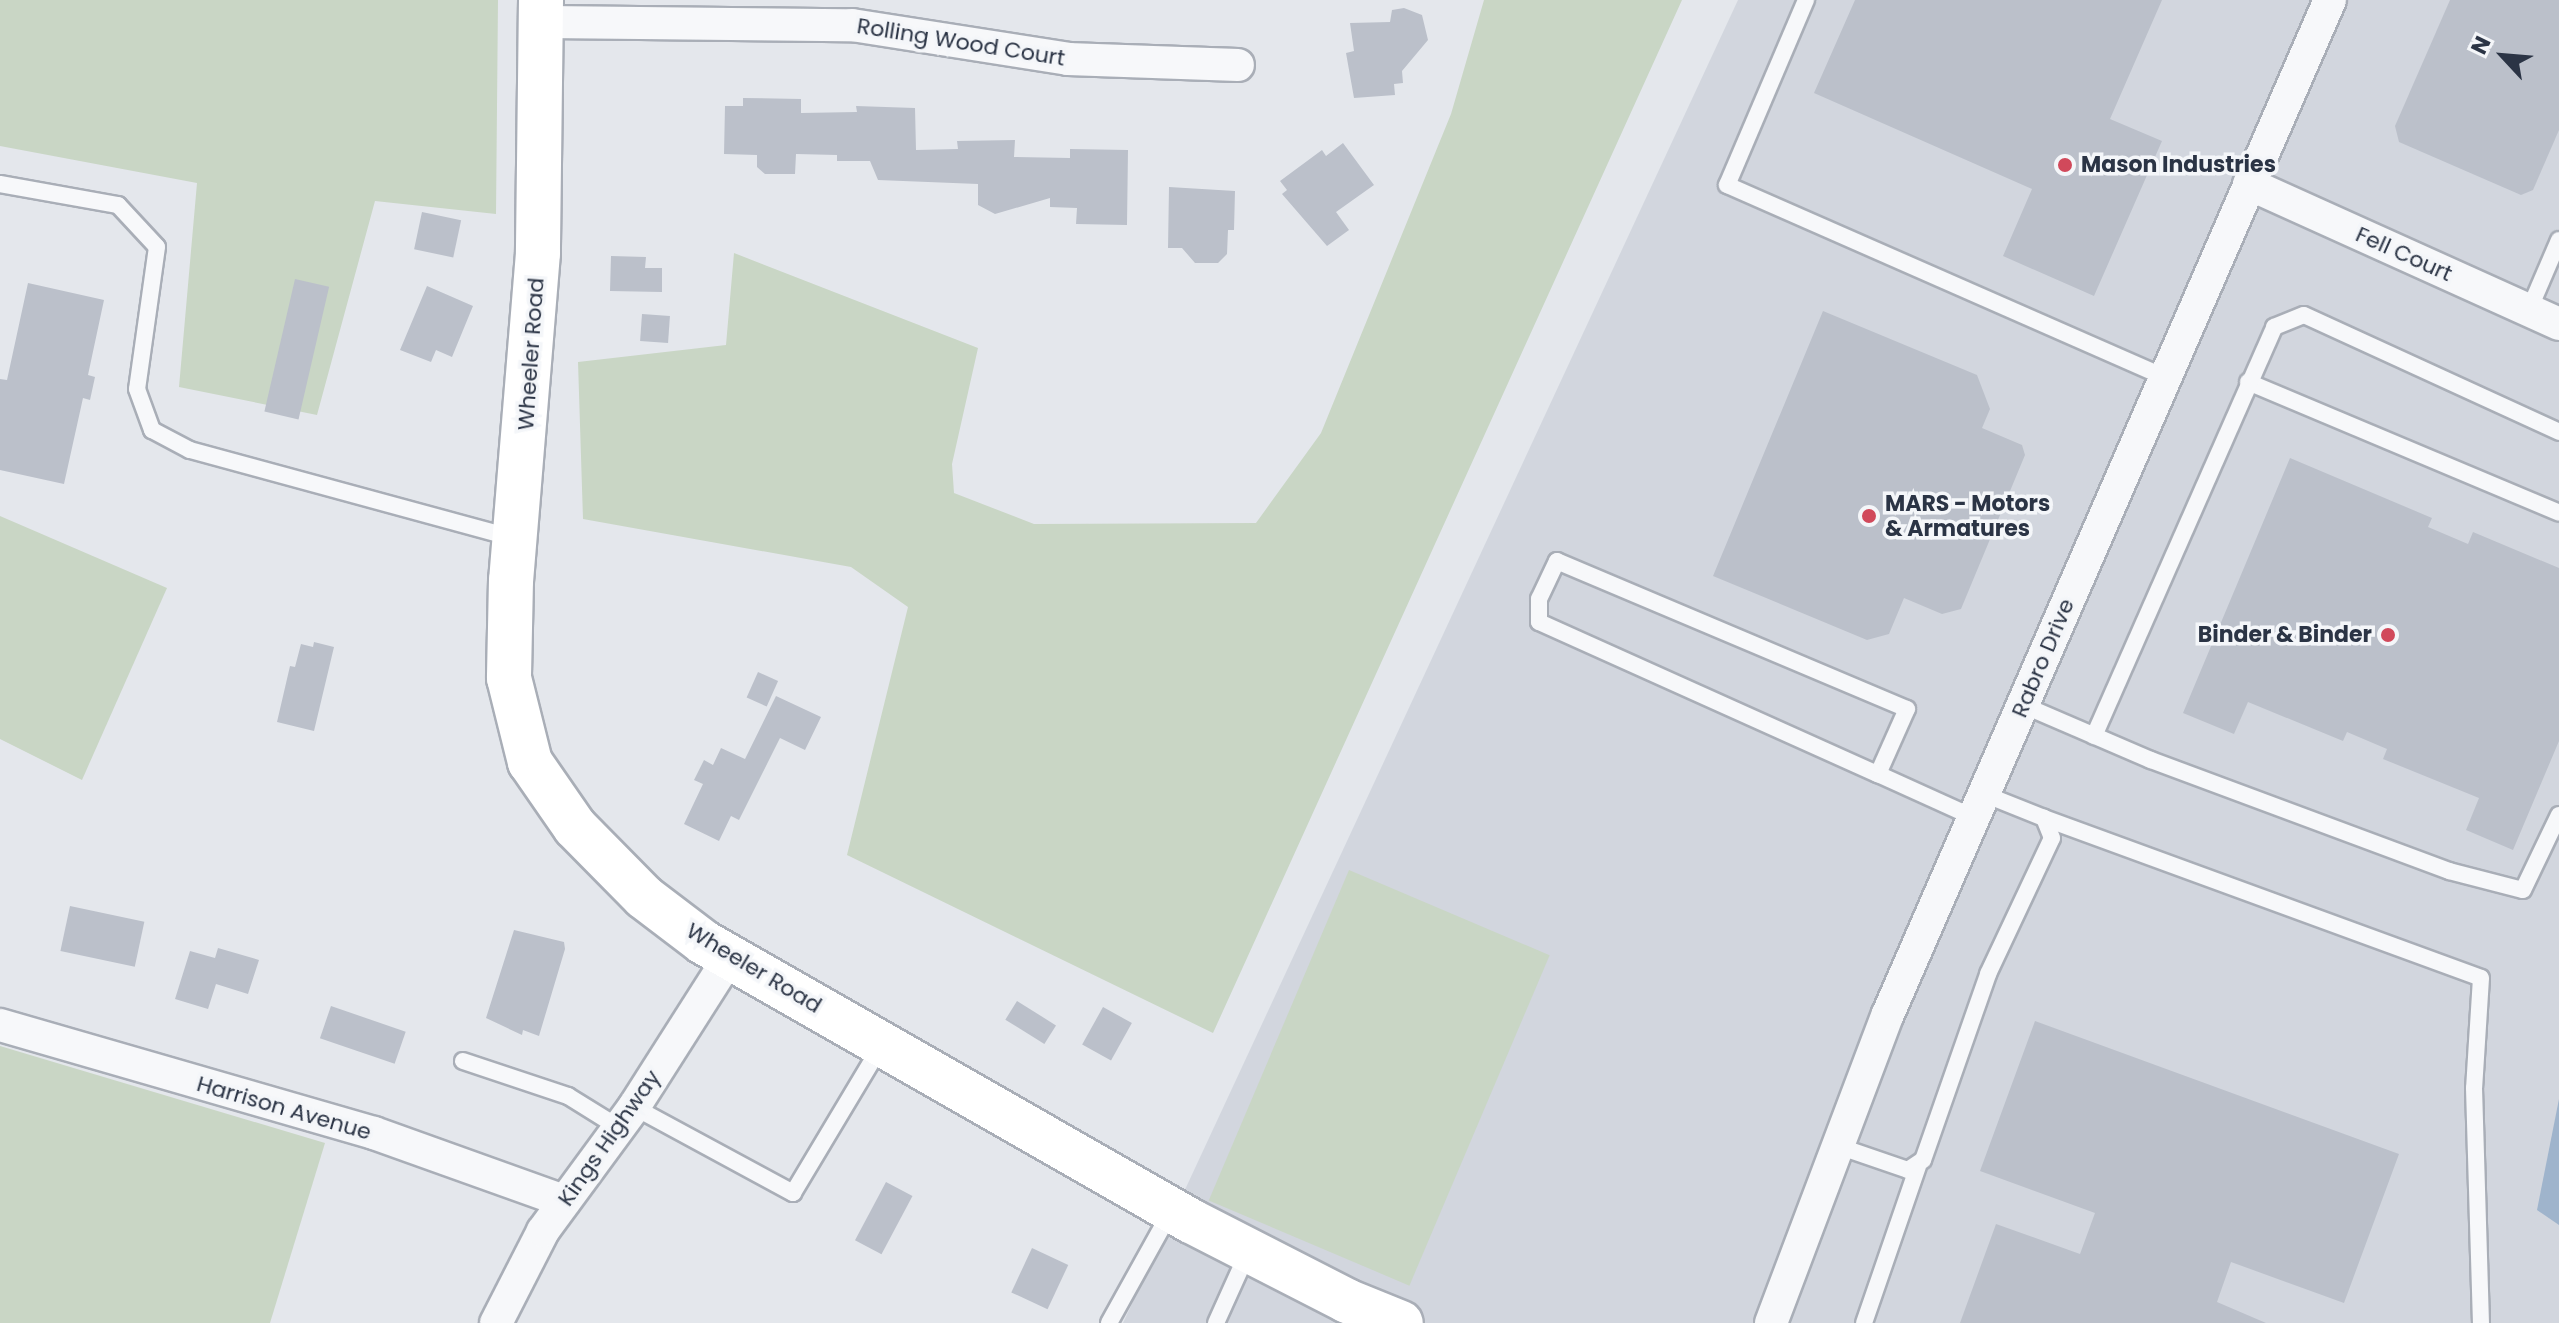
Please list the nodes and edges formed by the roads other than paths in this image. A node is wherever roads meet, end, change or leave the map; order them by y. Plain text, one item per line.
1 (1806, 0) edge
2 (2330, 0) edge
3 (541, 11) edge
4 (1238, 65) dead end
5 (0, 184) edge
6 (2249, 184) junction
7 (2559, 240) edge
8 (2529, 310) junction
9 (2559, 324) edge
10 (2165, 377) junction
11 (2248, 382) junction
12 (2559, 432) edge
13 (2559, 513) edge
14 (515, 539) junction
15 (2023, 705) junction
16 (2094, 736) junction
17 (1878, 774) junction
18 (1979, 805) junction
19 (2559, 815) edge
20 (2044, 818) junction
21 (729, 958) junction
22 (0, 1025) edge
23 (883, 1043) junction
24 (463, 1061) dead end
25 (626, 1117) junction
26 (1838, 1146) junction
27 (1918, 1166) junction
28 (564, 1201) junction
29 (1172, 1210) junction
30 (1248, 1251) junction
31 (496, 1323) edge
32 (1109, 1323) edge
33 (1216, 1323) edge
34 (1401, 1323) edge
35 (1771, 1323) edge
36 (1864, 1323) edge
37 (2481, 1323) edge

1 - 10 lane
2 - 6 street, Rabro Drive
3 - 4 street, Rolling Wood Court
3 - 14 main road, Wheeler Road
5 - 14 lane
6 - 8 street, Fell Court
6 - 10 street, Rabro Drive
7 - 8 lane
8 - 9 street, Fell Court
10 - 15 street, Rabro Drive
11 - 12 lane
11 - 13 lane
11 - 16 lane
14 - 21 main road, Wheeler Road
15 - 16 lane
15 - 18 street, Rabro Drive
16 - 19 lane
17 - 17 lane
17 - 18 lane
18 - 20 lane
18 - 26 street, Rabro Drive
20 - 27 lane
20 - 37 lane
21 - 23 main road, Wheeler Road
21 - 25 street, Kings Highway
22 - 28 street, Harrison Avenue
23 - 25 lane
23 - 29 main road, Wheeler Road
24 - 25 lane
25 - 28 street, Kings Highway
26 - 27 lane
26 - 35 street, Rabro Drive
27 - 36 lane
28 - 31 street, Kings Highway
29 - 30 main road, Wheeler Road
29 - 32 lane
30 - 33 lane
30 - 34 main road, Wheeler Road

